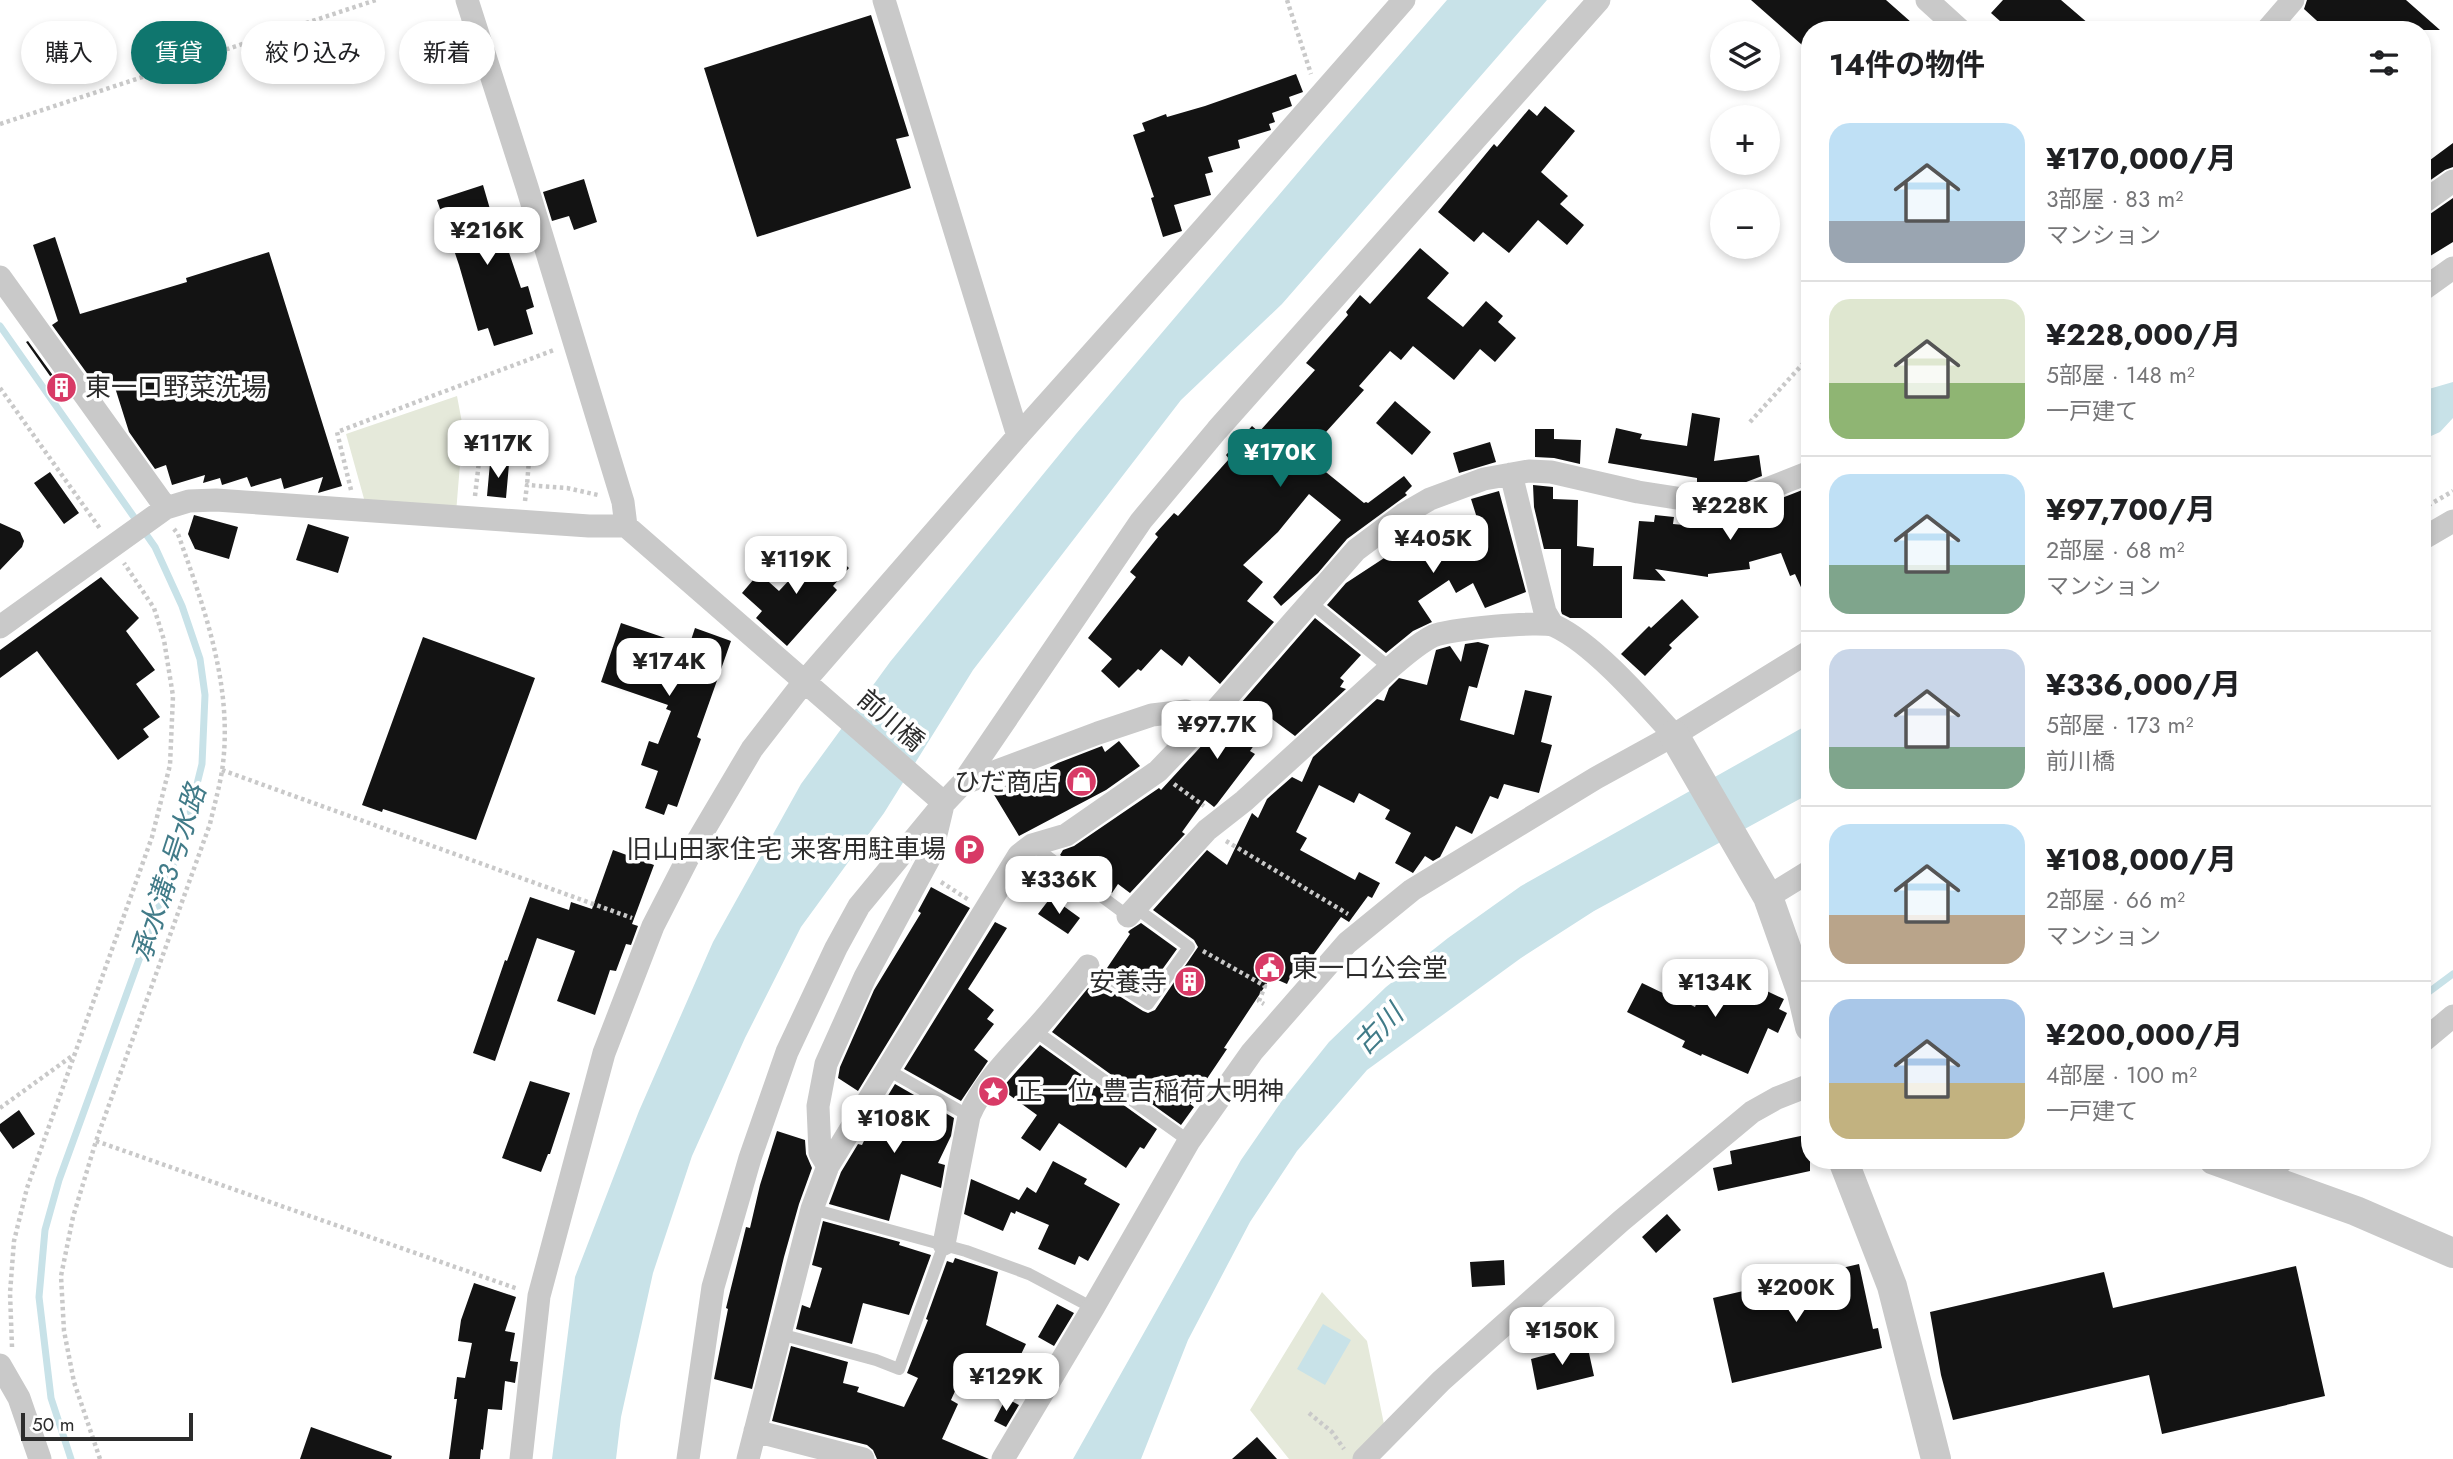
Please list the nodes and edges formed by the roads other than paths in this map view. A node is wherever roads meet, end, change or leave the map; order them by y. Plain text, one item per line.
1 (467, 0) edge
2 (884, 0) edge
3 (1404, 0) edge
4 (1599, 0) edge
5 (1927, 0) edge
6 (2293, 0) edge
7 (1950, 21) edge
8 (2275, 21) edge
9 (2453, 181) edge
10 (2431, 197) edge
11 (2453, 268) edge
12 (0, 277) edge
13 (2431, 284) edge
14 (1018, 436) junction
15 (1511, 474) junction
16 (1801, 476) edge
17 (161, 512) junction
18 (2453, 521) edge
19 (626, 526) junction
20 (2431, 534) edge
21 (1310, 602) junction
22 (1552, 624) junction
23 (0, 627) edge
24 (1801, 657) edge
25 (1390, 668) junction
26 (810, 686) junction
27 (1207, 720) junction
28 (1677, 741) junction
29 (962, 784) junction
30 (937, 797) junction
31 (1032, 845) junction
32 (1801, 876) edge
33 (1764, 891) junction
34 (1133, 913) junction
35 (1088, 966) joint
36 (1801, 990) edge
37 (2453, 1016) edge
38 (1034, 1030) junction
39 (2431, 1034) edge
40 (888, 1070) junction
41 (1801, 1089) edge
42 (969, 1116) junction
43 (1189, 1141) junction
44 (828, 1166) junction
45 (1846, 1169) edge
46 (2274, 1169) edge
47 (812, 1209) junction
48 (944, 1244) junction
49 (2453, 1253) edge
50 (1093, 1308) junction
51 (780, 1334) junction
52 (0, 1365) edge
53 (755, 1431) junction
54 (40, 1459) edge
55 (521, 1459) edge
56 (688, 1459) edge
57 (748, 1459) edge
58 (863, 1459) edge
59 (1003, 1459) edge
60 (1364, 1459) edge
61 (1936, 1459) edge

1 - 19 street
2 - 14 street
3 - 14 street
4 - 29 street
5 - 7 street
6 - 8 street
9 - 10 street
11 - 13 street
12 - 17 street
14 - 26 street
15 - 16 street
15 - 21 street
15 - 22 street
17 - 19 street
17 - 23 street
18 - 20 street
19 - 26 street, 前川橋
21 - 25 lane
21 - 27 street
22 - 25 street
22 - 28 street
24 - 28 street
25 - 34 street
26 - 30 street, 前川橋
26 - 55 street
27 - 29 street
27 - 31 street
28 - 33 street
28 - 43 street
29 - 30 street
30 - 44 street
30 - 56 street
31 - 34 lane
31 - 40 street
32 - 33 street
33 - 36 street
34 - 35 lane
35 - 38 street
37 - 39 street
38 - 42 street
38 - 43 lane
40 - 42 lane
40 - 44 street
41 - 60 street
42 - 48 street
43 - 50 street
44 - 47 street
45 - 61 street
46 - 49 street
47 - 48 lane
47 - 51 street
48 - 50 lane
48 - 51 lane
50 - 59 street
51 - 53 street
52 - 54 street
53 - 57 street
53 - 58 street

